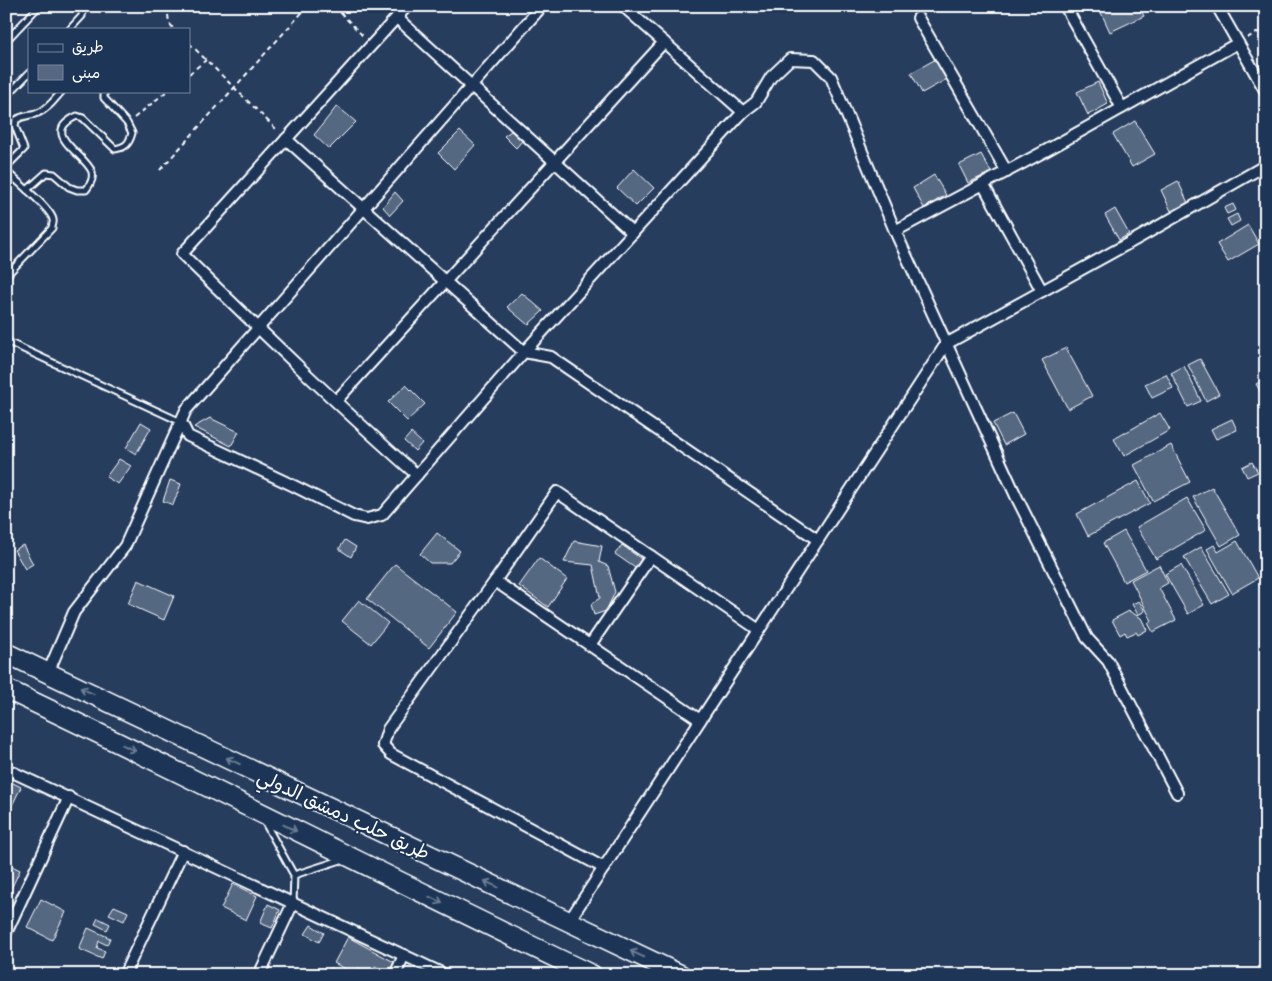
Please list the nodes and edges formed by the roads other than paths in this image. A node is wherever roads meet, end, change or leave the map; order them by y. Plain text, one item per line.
1 (39, 6) edge
2 (83, 6) edge
3 (407, 6) edge
4 (542, 6) edge
5 (623, 6) edge
6 (1065, 6) edge
7 (1217, 6) edge
8 (397, 18) junction
9 (918, 18) dead end
10 (71, 28) edge
11 (6, 41) edge
12 (664, 42) junction
13 (1238, 43) junction
14 (28, 74) edge
15 (472, 87) junction
16 (61, 92) edge
17 (104, 92) edge
18 (1266, 92) edge
19 (6, 97) edge
20 (1122, 108) junction
21 (743, 112) junction
22 (286, 139) junction
23 (555, 162) junction
24 (1266, 165) edge
25 (6, 167) edge
26 (6, 171) edge
27 (1007, 172) junction
28 (983, 184) junction
29 (27, 190) junction
30 (364, 209) junction
31 (895, 231) junction
32 (632, 233) junction
33 (6, 276) edge
34 (445, 282) junction
35 (1042, 291) junction
36 (258, 328) junction
37 (6, 341) edge
38 (946, 344) junction
39 (524, 352) junction
40 (336, 401) junction
41 (181, 422) junction
42 (416, 475) junction
43 (818, 540) junction
44 (651, 556) junction
45 (495, 580) junction
46 (759, 630) junction
47 (590, 645) junction
48 (6, 653) edge
49 (48, 673) junction
50 (6, 689) edge
51 (700, 720) junction
52 (6, 768) edge
53 (1177, 793) dead end
54 (69, 797) junction
55 (259, 812) junction
56 (183, 851) junction
57 (350, 858) junction
58 (604, 868) junction
59 (294, 875) junction
60 (293, 903) junction
61 (569, 921) junction
62 (6, 933) edge
63 (404, 955) junction
64 (124, 975) edge
65 (259, 975) edge
66 (395, 975) edge
67 (446, 975) edge
68 (592, 975) edge
69 (681, 975) edge

1 - 11 lane
2 - 10 lane
3 - 8 street
4 - 15 street
5 - 12 street
6 - 20 street
7 - 13 street
8 - 15 street
8 - 22 street
9 - 27 street
12 - 21 street
12 - 23 street
13 - 18 street
13 - 20 street
14 - 19 lane
15 - 23 street
15 - 30 street
16 - 25 lane
17 - 29 lane
20 - 27 street
21 - 31 street
21 - 32 street
22 - 30 street
22 - 36 street
23 - 32 street
23 - 34 street
24 - 35 street
26 - 29 lane
27 - 28 street
28 - 31 street
28 - 35 street
29 - 33 lane
30 - 34 street
30 - 36 street
31 - 38 street
32 - 39 street
34 - 39 street
34 - 40 street
35 - 38 street
36 - 40 street
36 - 41 street
37 - 41 lane
38 - 43 street
38 - 53 street
39 - 42 street
39 - 43 street
40 - 42 street
41 - 42 street
41 - 49 street
43 - 46 street
44 - 45 street
44 - 46 street
44 - 47 street
45 - 47 street
45 - 58 street
46 - 51 street
47 - 51 street
48 - 49 highway, طريق حلب دمشق الدولي
61 -> 49 highway, طريق حلب دمشق الدولي
50 -> 55 highway, طريق حلب دمشق الدولي
51 - 58 street
52 - 54 street
54 - 56 street
54 - 62 street
55 -> 57 highway, طريق حلب دمشق الدولي
55 - 59 lane
56 - 60 street
56 - 64 street
57 - 59 lane
57 -> 68 highway, طريق حلب دمشق الدولي
58 - 61 street
59 - 60 lane
60 - 63 street
60 - 65 street
69 -> 61 highway, طريق حلب دمشق الدولي
63 - 66 street
63 - 67 street

